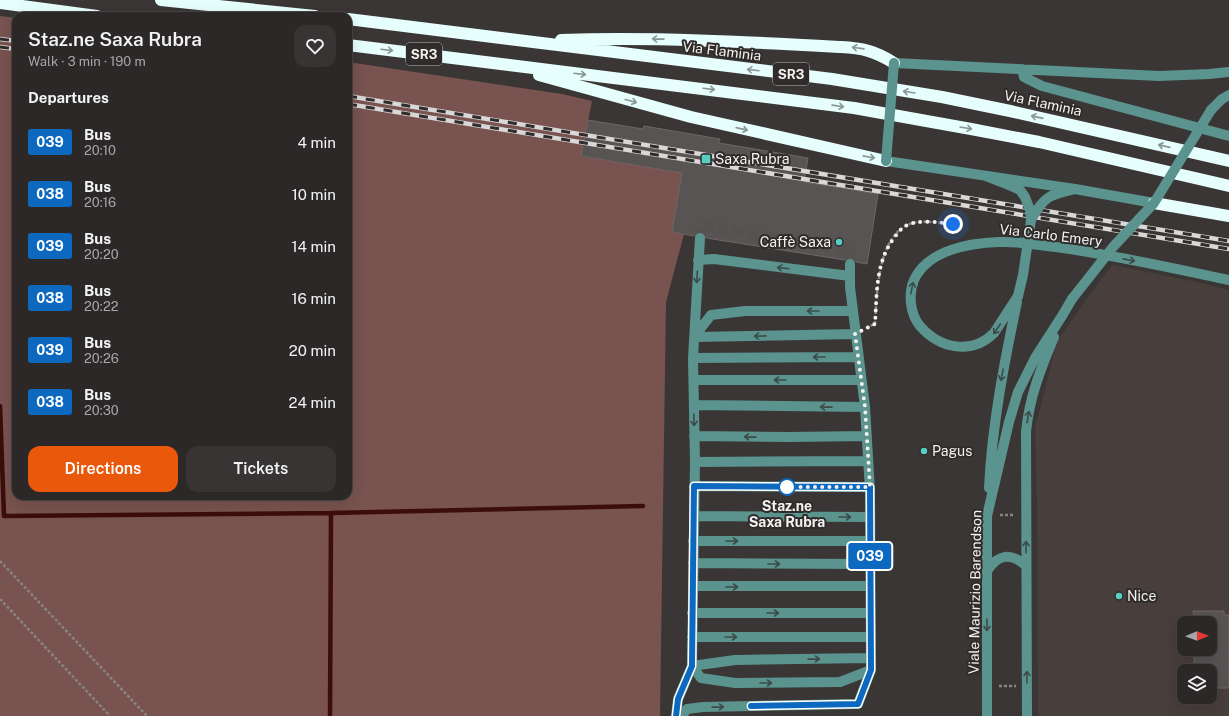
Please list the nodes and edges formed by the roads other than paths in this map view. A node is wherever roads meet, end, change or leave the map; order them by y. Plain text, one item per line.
1 (161, 0) edge
2 (0, 3) edge
3 (67, 12) edge
4 (276, 12) edge
5 (352, 20) edge
6 (523, 41) junction
7 (352, 46) edge
8 (894, 63) junction
9 (499, 64) junction
10 (1022, 69) junction
11 (1229, 72) edge
12 (1229, 95) edge
13 (1229, 136) edge
14 (886, 161) junction
15 (1229, 161) edge
16 (986, 176) junction
17 (1229, 186) edge
18 (1075, 189) junction
19 (1154, 203) junction
20 (1229, 216) edge
21 (1031, 220) junction
22 (700, 238) tunnel mouth
23 (698, 260) junction
24 (850, 264) tunnel mouth
25 (850, 276) junction
26 (1229, 280) edge
27 (1018, 296) junction
28 (852, 311) junction
29 (1062, 316) junction
30 (855, 334) junction
31 (694, 338) junction
32 (858, 357) junction
33 (693, 358) junction
34 (694, 380) junction
35 (861, 380) junction
36 (694, 405) junction
37 (865, 407) junction
38 (694, 436) junction
39 (867, 436) junction
40 (868, 461) junction
41 (695, 462) junction
42 (694, 486) junction
43 (870, 487) junction
44 (694, 516) junction
45 (987, 516) junction
46 (870, 517) junction
47 (694, 541) junction
48 (870, 541) junction
49 (693, 563) junction
50 (870, 564) junction
51 (1026, 566) junction
52 (987, 571) junction
53 (693, 586) junction
54 (870, 586) junction
55 (692, 613) junction
56 (870, 613) junction
57 (692, 637) junction
58 (871, 637) junction
59 (871, 658) junction
60 (692, 666) junction
61 (871, 670) junction
62 (676, 716) edge
63 (682, 716) edge
64 (987, 716) edge
65 (1027, 716) edge

1 - 4 highway
2 - 3 highway
5 - 6 highway, Via Flaminia / SR3
8 -> 6 highway
15 -> 6 highway, Via Flaminia / SR3
7 -> 9 highway, SR3
8 - 10 street
8 - 14 street, bridge
9 -> 14 highway
9 -> 17 highway, SR3
10 - 11 street
10 - 13 street
12 - 19 street, Viale Maurizio Barendson, bridge
14 - 16 street
16 - 18 street, bridge
16 - 21 street, bridge
18 - 19 street
18 - 21 street, bridge
19 - 20 highway
19 - 29 street, Viale Maurizio Barendson, bridge
21 - 27 street, bridge
22 - 23 street
25 -> 23 street
23 -> 31 street
24 - 25 street
25 - 28 street
27 -> 26 street, Via Carlo Emery
27 -> 45 street
28 - 30 street
28 -> 31 street
29 - 45 street, Viale Maurizio Barendson
51 -> 29 street, Viale Maurizio Barendson
30 -> 31 street
30 - 32 street
31 - 33 street
32 -> 33 street
32 - 35 street
33 - 34 street
35 -> 34 street
34 - 36 street
35 - 37 street
37 -> 36 street
36 -> 38 street
37 - 39 street
39 -> 38 street
38 - 41 street
39 - 40 street
40 - 41 street
40 - 43 street
41 - 42 street
42 - 43 street
42 - 44 street
43 - 46 street
44 -> 46 street
44 - 47 street
45 - 52 street, Viale Maurizio Barendson
46 - 48 street
47 -> 48 street
47 - 49 street
48 - 50 street
49 -> 50 street
49 - 53 street
50 - 54 street
51 - 52 street
65 -> 51 street, Viale Maurizio Barendson
52 -> 64 street, Viale Maurizio Barendson
53 -> 54 street
53 - 55 street
54 - 56 street
55 -> 56 street
55 - 57 street
56 - 58 street
57 -> 58 street
57 - 60 street
58 - 59 street
60 -> 59 street
59 - 61 street
60 -> 61 street
60 - 62 street
63 -> 61 street

